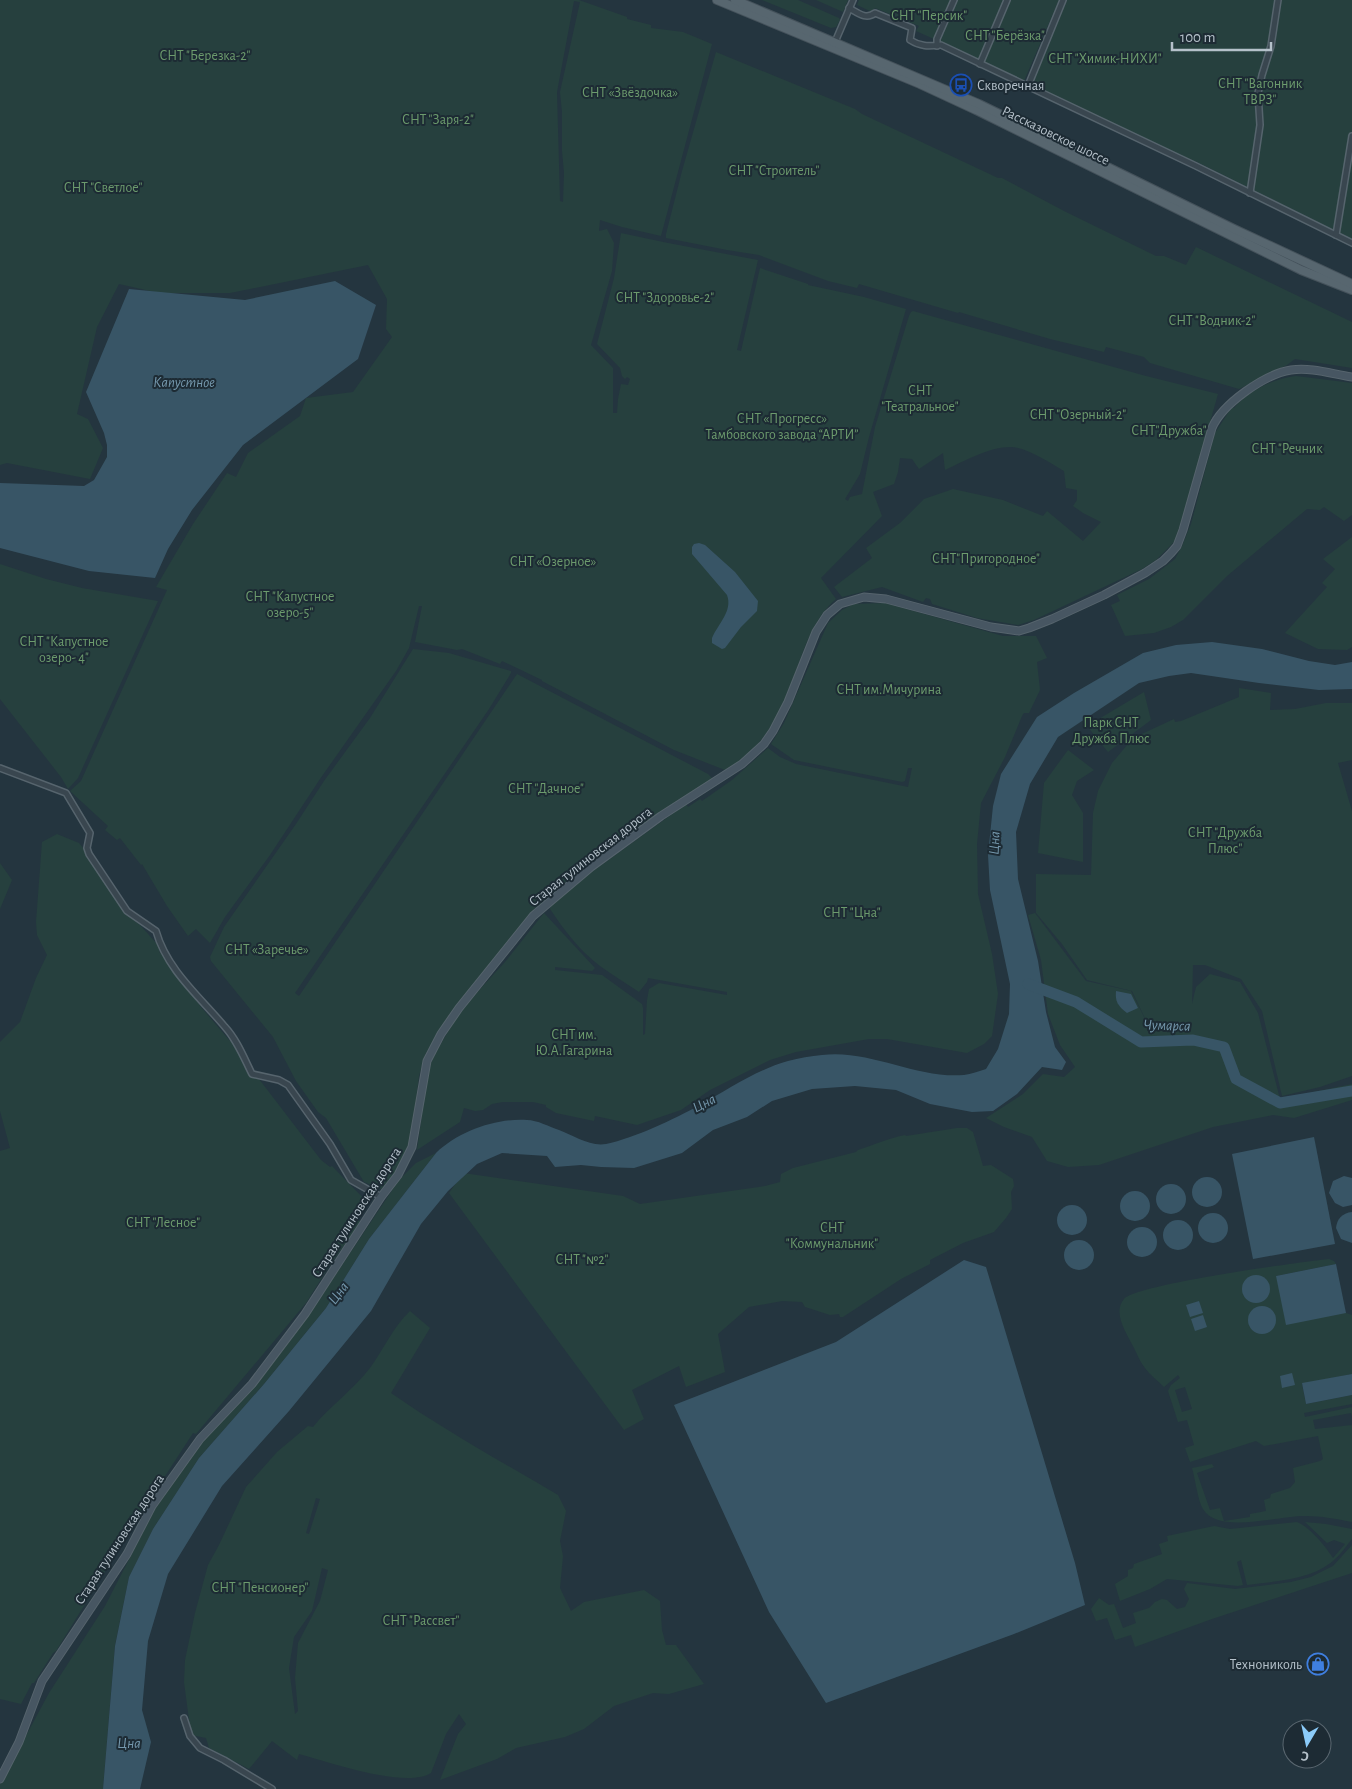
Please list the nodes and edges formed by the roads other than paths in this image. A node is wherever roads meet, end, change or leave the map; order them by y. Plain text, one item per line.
1 (717, 0) edge
2 (735, 0) edge
3 (853, 0) edge
4 (954, 0) edge
5 (1007, 0) edge
6 (1064, 0) edge
7 (1278, 0) edge
8 (849, 8) junction
9 (834, 42) junction
10 (937, 46) junction
11 (980, 64) junction
12 (1028, 86) junction
13 (1352, 136) edge
14 (1250, 193) junction
15 (1336, 235) junction
16 (1352, 243) edge
17 (1352, 284) edge
18 (1352, 290) edge
19 (1352, 377) edge
20 (0, 768) edge
21 (381, 1197) junction
22 (184, 1718) dead end
23 (0, 1780) edge
24 (272, 1789) edge

1 - 18 main road, Рассказовское шоссе
2 - 9 main road, Рассказовское шоссе
3 - 8 street
4 - 10 street
5 - 11 street
6 - 12 street
7 - 14 street
8 - 9 street
8 - 10 street
9 - 17 main road, Рассказовское шоссе
10 - 11 street
11 - 12 street
12 - 14 street
13 - 15 street
14 - 15 street
15 - 16 street
19 - 21 street, Старая тулиновская дорога
20 - 21 street
21 - 23 street, Старая тулиновская дорога
22 - 24 street

